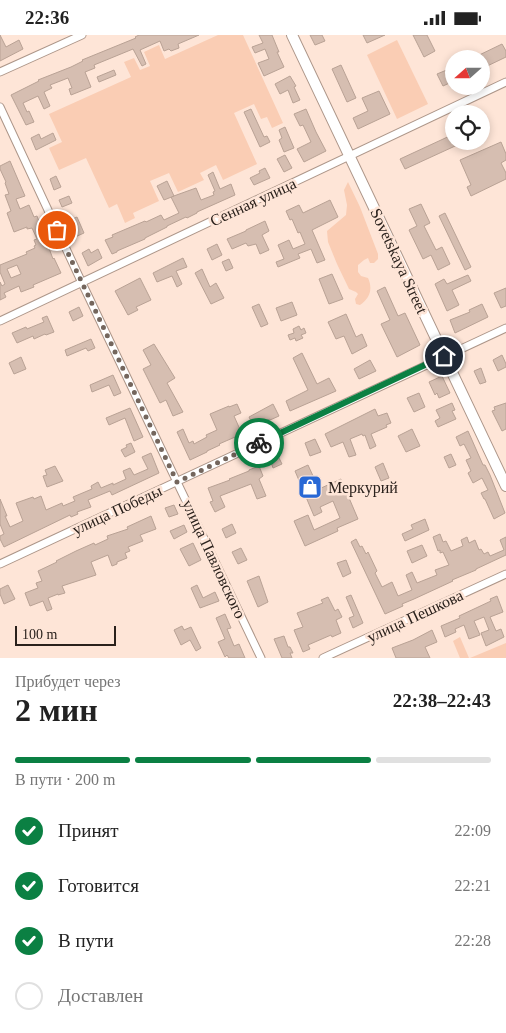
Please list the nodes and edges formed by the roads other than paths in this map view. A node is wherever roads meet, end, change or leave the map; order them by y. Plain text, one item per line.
1 (82, 35) edge
2 (292, 35) edge
3 (0, 72) edge
4 (506, 82) edge
5 (0, 107) edge
6 (350, 156) junction
7 (82, 283) junction
8 (0, 321) edge
9 (506, 328) edge
10 (444, 356) junction
11 (177, 482) junction
12 (506, 486) edge
13 (0, 564) edge
14 (506, 574) edge
15 (261, 658) edge
16 (323, 658) edge

1 - 3 street
2 - 6 street, Sovetskaya Street
4 - 6 street, Сенная улица
5 - 7 street, улица Павловского
6 - 7 street, Сенная улица
6 - 10 street, Sovetskaya Street
7 - 8 street, Сенная улица
7 - 11 street, улица Павловского
9 - 10 street, улица Победы
10 - 11 street, улица Победы
10 - 12 street, Sovetskaya Street
11 - 13 street, улица Победы
11 - 15 street, улица Павловского
14 - 16 street, улица Пешкова

